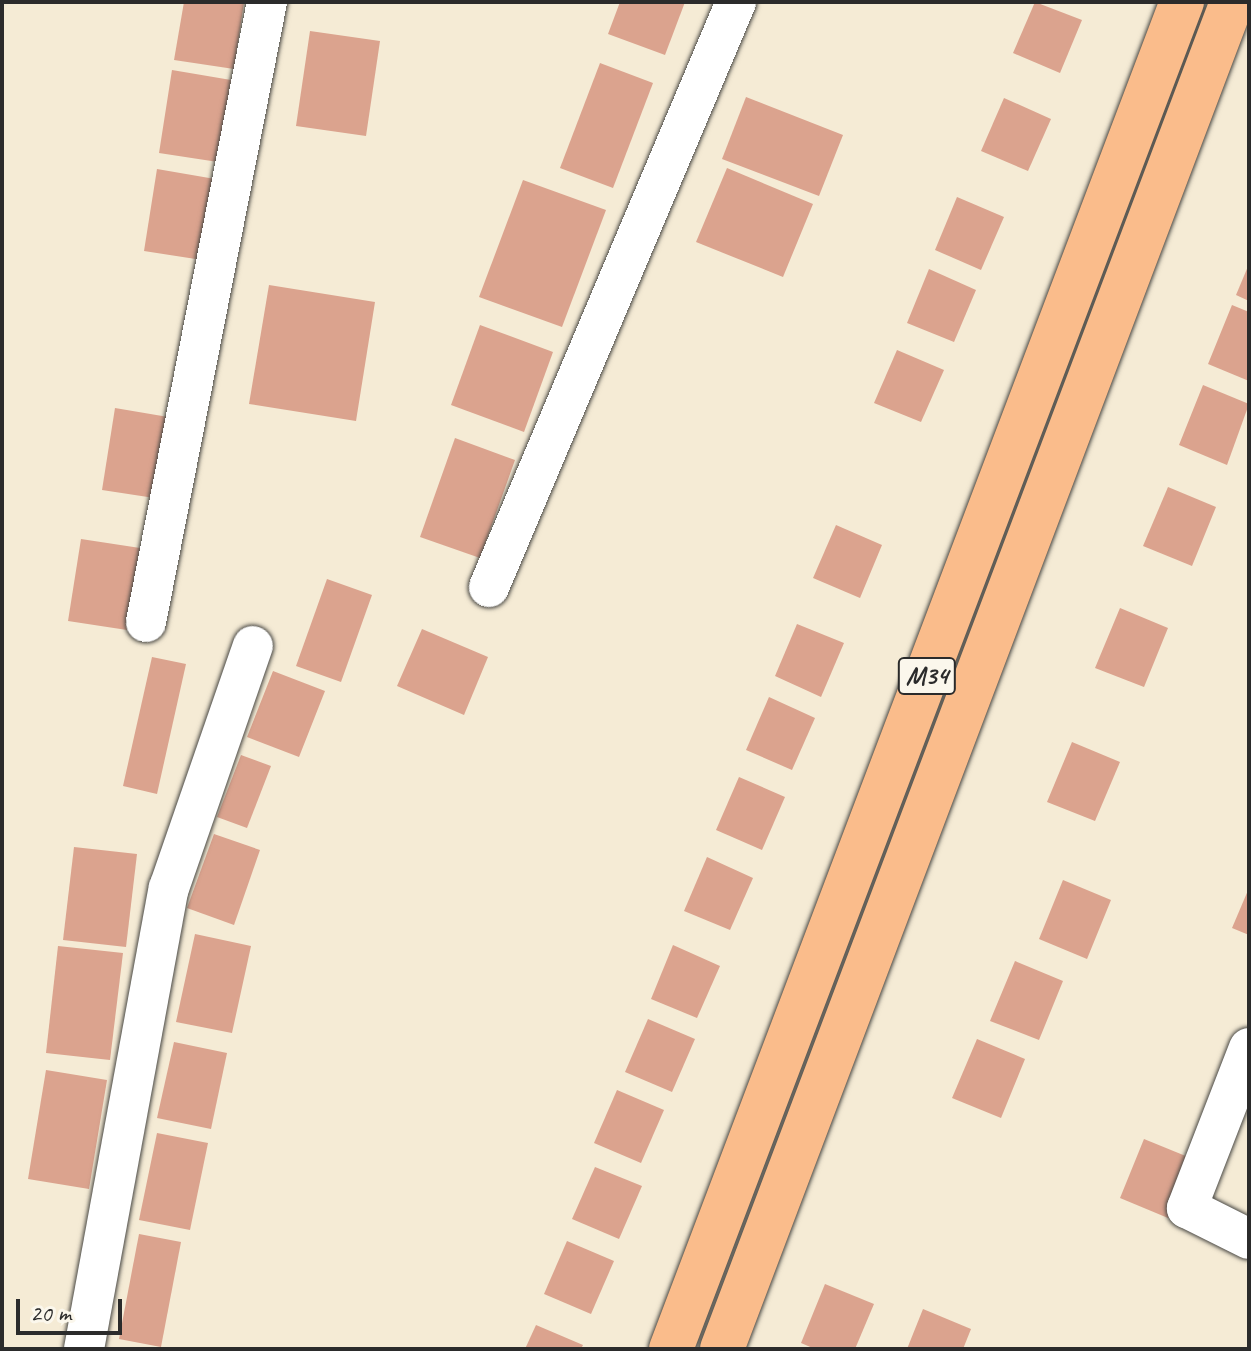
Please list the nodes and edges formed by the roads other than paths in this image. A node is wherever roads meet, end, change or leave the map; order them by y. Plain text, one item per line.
1 (267, 2) edge
2 (736, 2) edge
3 (1182, 2) edge
4 (1232, 2) edge
5 (489, 587) dead end
6 (146, 622) dead end
7 (253, 646) dead end
8 (1249, 1048) edge
9 (1249, 1239) edge
10 (724, 1348) edge
11 (84, 1349) edge
12 (671, 1349) edge

1 - 6 street
2 - 5 street
3 - 12 main road, M34
4 - 10 main road, M34
7 - 11 street
8 - 9 street

